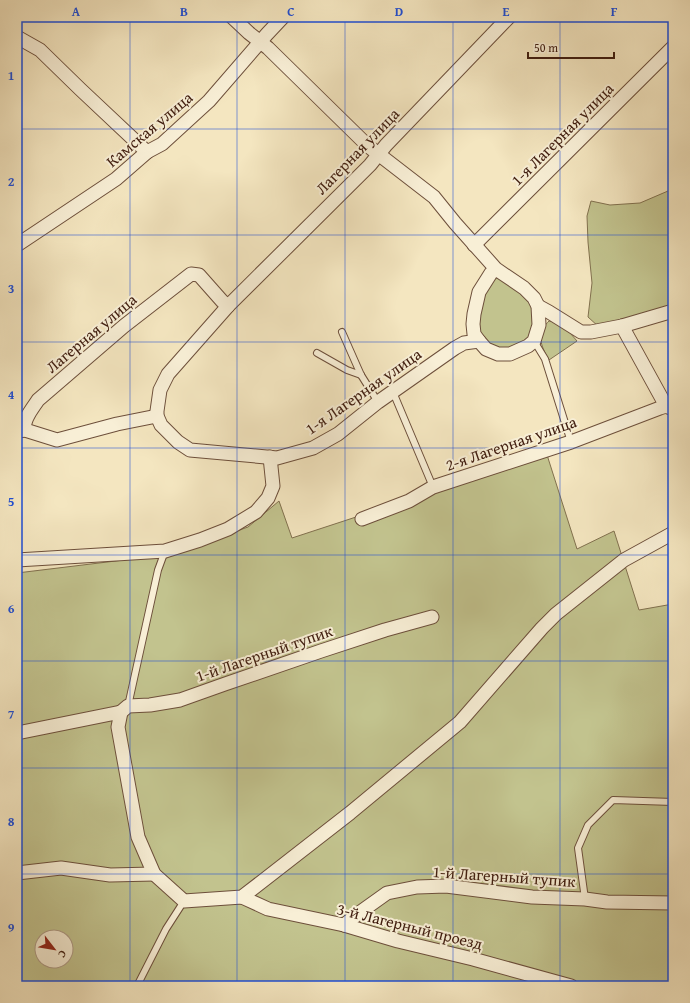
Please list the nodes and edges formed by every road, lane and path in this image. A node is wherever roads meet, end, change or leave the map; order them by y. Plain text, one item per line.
1 (232, 17) edge
2 (283, 17) edge
3 (508, 17) edge
4 (17, 37) edge
5 (260, 41) junction
6 (673, 47) edge
7 (147, 152) junction
8 (379, 155) junction
9 (17, 245) edge
10 (474, 245) junction
11 (496, 269) junction
12 (228, 306) junction
13 (538, 306) junction
14 (673, 311) edge
15 (622, 326) junction
16 (342, 332) dead end
17 (479, 341) junction
18 (534, 342) junction
19 (317, 353) dead end
20 (361, 375) junction
21 (393, 392) junction
22 (378, 402) junction
23 (671, 408) edge
24 (158, 416) junction
25 (21, 430) edge
26 (571, 442) junction
27 (270, 457) junction
28 (433, 487) junction
29 (362, 519) dead end
30 (673, 532) edge
31 (165, 551) junction
32 (17, 560) edge
33 (432, 617) dead end
34 (124, 709) junction
35 (17, 733) edge
36 (673, 802) edge
37 (17, 873) edge
38 (154, 874) junction
39 (242, 898) junction
40 (585, 899) junction
41 (184, 901) junction
42 (673, 903) edge
43 (344, 925) junction
44 (138, 985) edge
45 (148, 986) edge
46 (571, 986) edge

1 - 5 street
2 - 5 street, Камская улица
3 - 8 street, Лагерная улица
4 - 7 street
5 - 7 street, Камская улица
5 - 8 street
6 - 10 street, 1-я Лагерная улица
7 - 9 street, Камская улица
8 - 10 street
8 - 12 street, Лагерная улица
10 - 11 street
11 - 13 street
11 - 17 street
12 - 24 street, Лагерная улица
12 - 25 street, Лагерная улица
13 - 15 street
13 - 18 street
14 - 15 street
15 - 23 street
16 - 20 lane
17 - 18 street
17 - 21 street, 1-я Лагерная улица
18 - 26 lane
19 - 20 lane
20 - 22 lane
21 - 22 street, 1-я Лагерная улица
21 - 28 lane
22 - 27 street, 1-я Лагерная улица
23 - 26 street, 2-я Лагерная улица
24 - 25 street, Лагерная улица
24 - 27 street, 1-я Лагерная улица
26 - 28 street, 2-я Лагерная улица
27 - 31 street
28 - 29 street, 2-я Лагерная улица
30 - 39 street
31 - 32 street
31 - 34 lane
33 - 34 street, 1-й Лагерный тупик
34 - 35 street
34 - 38 street
36 - 40 lane
37 - 38 street
38 - 41 street
39 - 41 street
39 - 43 street, 3-й Лагерный проезд
40 - 42 street, 1-й Лагерный тупик
40 - 43 street, 1-й Лагерный тупик
41 - 44 lane
43 - 46 street, 3-й Лагерный проезд
44 - 45 lane

